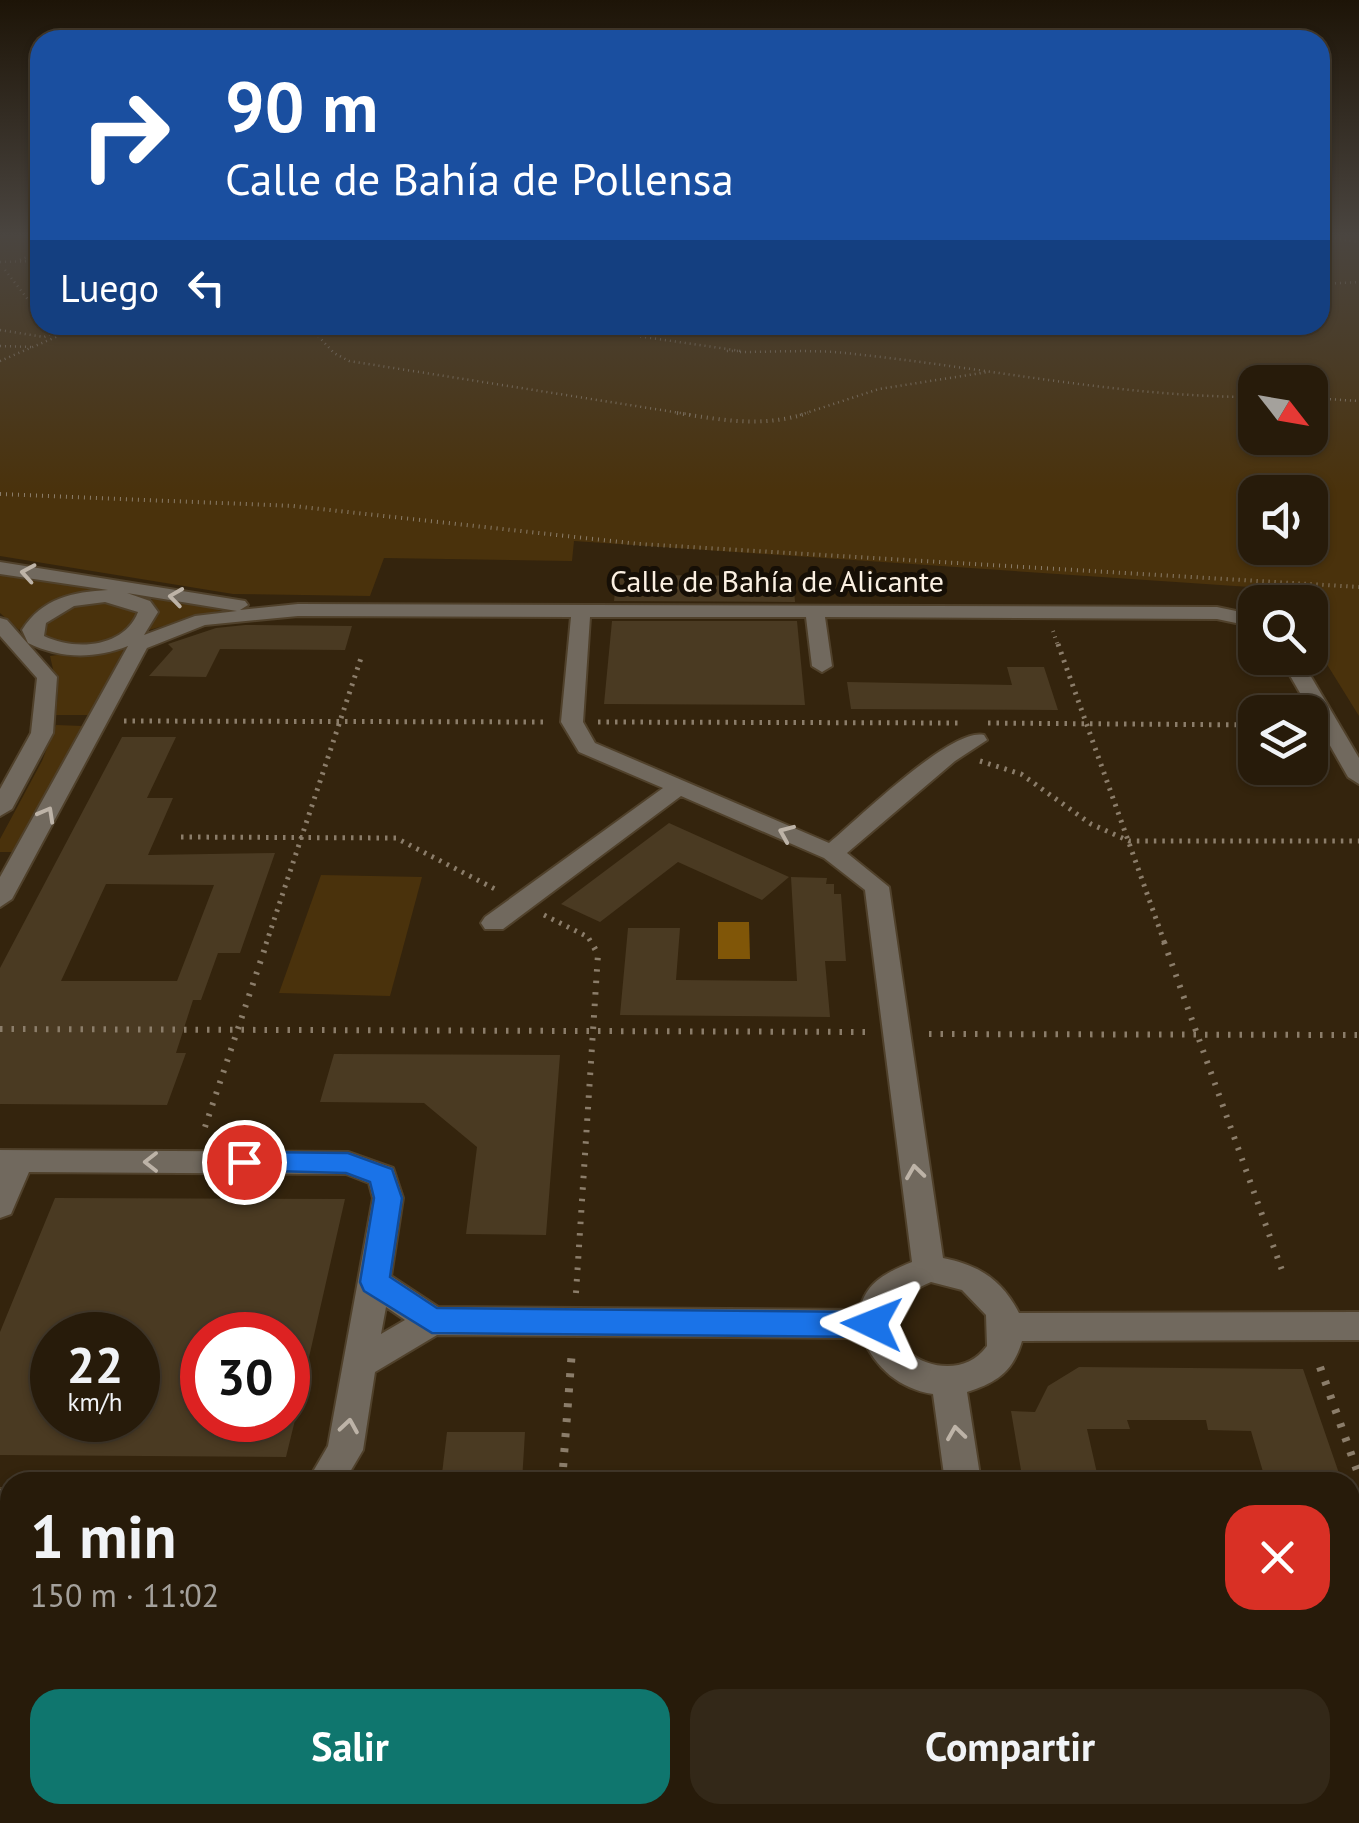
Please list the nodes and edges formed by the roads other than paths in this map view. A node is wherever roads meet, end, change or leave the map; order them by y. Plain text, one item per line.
1 (0, 568) edge
2 (120, 593) junction
3 (298, 610) junction
4 (581, 611) junction
5 (814, 612) junction
6 (1238, 617) edge
7 (0, 624) edge
8 (26, 641) junction
9 (132, 641) junction
10 (822, 666) dead end
11 (1300, 675) edge
12 (972, 750) road end
13 (1359, 776) edge
14 (678, 788) junction
15 (0, 809) edge
16 (832, 853) junction
17 (0, 900) edge
18 (494, 923) dead end
19 (10, 1161) edge
20 (0, 1206) edge
21 (929, 1269) junction
22 (375, 1282) junction
23 (432, 1321) junction
24 (872, 1324) junction
25 (1359, 1326) edge
26 (1009, 1327) junction
27 (360, 1364) junction
28 (948, 1383) junction
29 (331, 1472) edge
30 (961, 1472) edge

2 -> 1 street
3 -> 2 street, Calle de Bahía de Alicante
2 - 8 street
2 - 9 street
3 - 4 street, Calle de Bahía de Alicante
3 - 9 street, Calle de Bahía de Alicante
4 - 5 street, Calle de Bahía de Alicante
4 - 14 street
5 - 6 street, Calle de Bahía de Alicante
5 - 10 street
7 - 8 street
8 - 9 street, Calle de Bahía de Alicante
8 - 15 street
17 -> 9 street
11 - 13 street
12 - 16 street
16 -> 14 street
14 - 18 street
21 -> 16 street
19 - 20 street
22 -> 19 street
21 - 24 street
21 - 26 street
22 - 23 street
22 - 27 street
23 - 24 street
23 - 27 street
24 - 28 street
25 - 26 street
26 - 28 street
29 -> 27 street
30 -> 28 street

